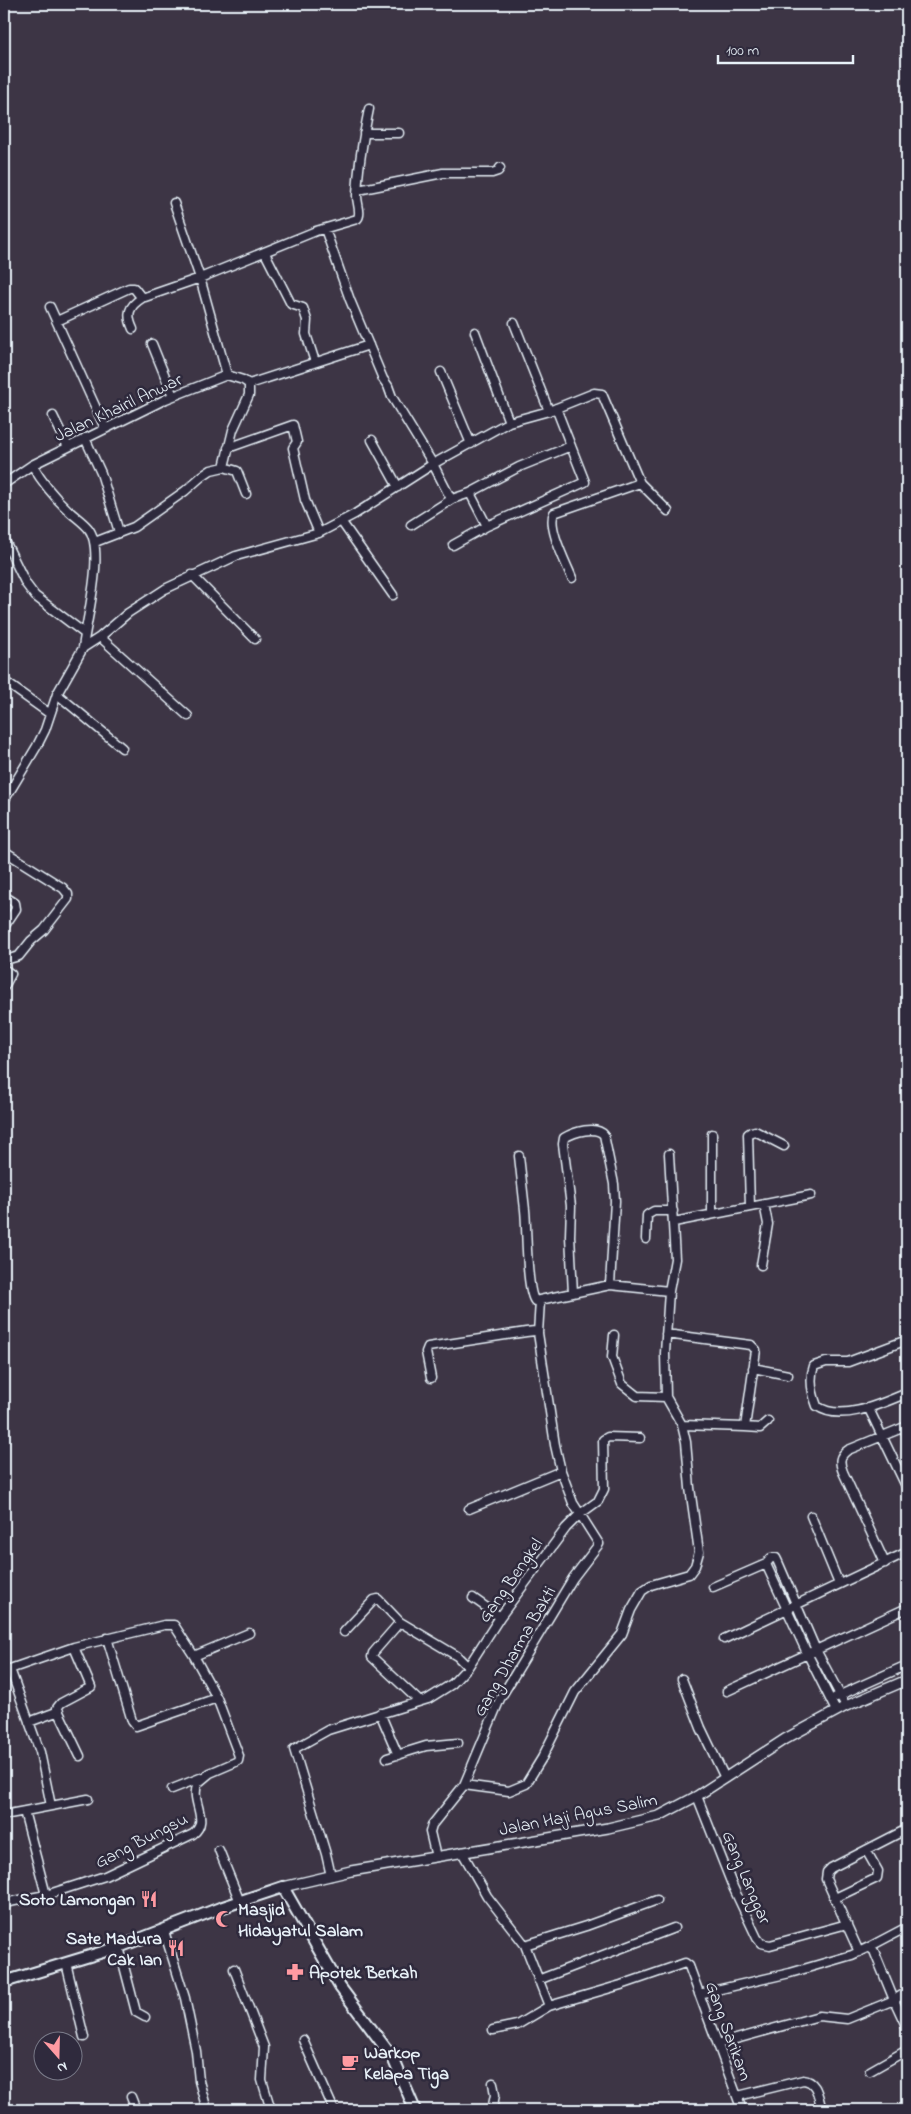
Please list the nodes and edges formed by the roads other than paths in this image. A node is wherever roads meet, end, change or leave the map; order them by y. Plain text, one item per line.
1 (369, 109) dead end
2 (399, 133) dead end
3 (364, 134) junction
4 (500, 168) dead end
5 (358, 190) junction
6 (174, 202) dead end
7 (325, 229) junction
8 (265, 253) junction
9 (200, 278) junction
10 (142, 298) junction
11 (50, 307) dead end
12 (57, 321) junction
13 (514, 323) dead end
14 (133, 329) dead end
15 (475, 332) dead end
16 (152, 344) dead end
17 (369, 344) junction
18 (315, 362) junction
19 (441, 372) dead end
20 (227, 375) junction
21 (249, 384) junction
22 (173, 396) junction
23 (552, 410) junction
24 (53, 416) dead end
25 (509, 422) junction
26 (105, 428) junction
27 (85, 438) junction
28 (372, 440) dead end
29 (471, 444) junction
30 (571, 446) junction
31 (68, 447) junction
32 (228, 448) junction
33 (433, 464) junction
34 (32, 465) junction
35 (224, 467) junction
36 (4, 484) edge
37 (640, 484) junction
38 (398, 487) junction
39 (470, 493) junction
40 (246, 494) dead end
41 (451, 499) junction
42 (668, 511) dead end
43 (341, 522) junction
44 (411, 524) dead end
45 (488, 526) junction
46 (119, 532) junction
47 (319, 533) junction
48 (4, 539) edge
49 (95, 542) junction
50 (453, 545) dead end
51 (192, 575) junction
52 (572, 578) dead end
53 (393, 595) dead end
54 (84, 633) junction
55 (100, 637) junction
56 (255, 639) dead end
57 (83, 648) junction
58 (4, 681) edge
59 (57, 694) junction
60 (50, 714) junction
61 (188, 716) dead end
62 (122, 748) dead end
63 (4, 801) edge
64 (4, 851) edge
65 (4, 896) edge
66 (4, 927) edge
67 (4, 956) edge
68 (4, 969) edge
69 (4, 987) edge
70 (712, 1134) dead end
71 (784, 1146) dead end
72 (669, 1154) dead end
73 (519, 1156) dead end
74 (810, 1195) dead end
75 (764, 1204) junction
76 (750, 1207) junction
77 (673, 1211) junction
78 (712, 1213) junction
79 (674, 1222) junction
80 (646, 1239) dead end
81 (761, 1265) dead end
82 (610, 1285) junction
83 (669, 1291) junction
84 (573, 1293) junction
85 (540, 1301) junction
86 (538, 1333) junction
87 (666, 1334) junction
88 (614, 1335) dead end
89 (907, 1340) edge
90 (753, 1368) junction
91 (788, 1375) dead end
92 (431, 1378) dead end
93 (907, 1393) edge
94 (666, 1397) junction
95 (869, 1409) junction
96 (768, 1421) dead end
97 (682, 1425) junction
98 (907, 1426) edge
99 (745, 1427) junction
100 (882, 1437) junction
101 (640, 1438) dead end
102 (561, 1471) junction
103 (907, 1488) edge
104 (469, 1509) dead end
105 (580, 1514) junction
106 (811, 1516) dead end
107 (907, 1552) edge
108 (885, 1563) junction
109 (766, 1564) junction
110 (839, 1584) junction
111 (713, 1587) dead end
112 (473, 1598) dead end
113 (796, 1605) junction
114 (907, 1608) edge
115 (788, 1609) junction
116 (500, 1616) junction
117 (400, 1622) junction
118 (344, 1632) dead end
119 (249, 1634) dead end
120 (108, 1638) junction
121 (724, 1639) dead end
122 (74, 1647) junction
123 (816, 1650) junction
124 (807, 1654) junction
125 (194, 1656) junction
126 (907, 1665) edge
127 (468, 1667) junction
128 (7, 1670) edge
129 (682, 1679) dead end
130 (907, 1680) edge
131 (727, 1691) dead end
132 (840, 1695) junction
133 (217, 1698) junction
134 (830, 1700) junction
135 (419, 1701) junction
136 (846, 1706) junction
137 (59, 1711) junction
138 (836, 1711) junction
139 (380, 1713) junction
140 (29, 1722) junction
141 (458, 1743) dead end
142 (398, 1755) junction
143 (80, 1756) dead end
144 (387, 1758) dead end
145 (204, 1776) junction
146 (725, 1778) junction
147 (464, 1785) junction
148 (172, 1789) dead end
149 (697, 1796) junction
150 (88, 1799) dead end
151 (52, 1806) junction
152 (24, 1811) junction
153 (4, 1815) edge
154 (907, 1830) edge
155 (219, 1850) dead end
156 (866, 1850) junction
157 (462, 1852) junction
158 (436, 1856) junction
159 (331, 1876) junction
160 (283, 1887) junction
161 (46, 1894) junction
162 (835, 1898) junction
163 (657, 1900) dead end
164 (240, 1902) junction
165 (4, 1903) edge
166 (847, 1924) junction
167 (907, 1927) edge
168 (674, 1928) dead end
169 (164, 1931) junction
170 (525, 1945) junction
171 (119, 1947) junction
172 (869, 1947) junction
173 (859, 1952) junction
174 (66, 1963) junction
175 (234, 1969) dead end
176 (538, 1980) junction
177 (4, 1982) edge
178 (907, 1992) edge
179 (699, 1994) junction
180 (894, 2000) junction
181 (549, 2006) junction
182 (145, 2017) dead end
183 (907, 2028) edge
184 (493, 2030) dead end
185 (84, 2037) dead end
186 (303, 2040) dead end
187 (718, 2044) junction
188 (907, 2050) edge
189 (870, 2071) dead end
190 (492, 2083) dead end
191 (738, 2096) junction
192 (132, 2097) dead end
193 (136, 2110) edge
194 (207, 2110) edge
195 (271, 2110) edge
196 (334, 2110) edge
197 (415, 2110) edge
198 (492, 2110) edge
199 (742, 2110) edge
200 (822, 2110) edge

1 - 3 street
2 - 3 street
3 - 5 street
4 - 5 street
5 - 7 street
6 - 9 street
7 - 8 street
7 - 17 street
8 - 9 street
8 - 18 street
9 - 10 street
9 - 20 street
10 - 12 street
10 - 14 street
11 - 12 street
12 - 26 street
13 - 23 street
15 - 25 street
16 - 22 street
17 - 18 street
17 - 33 street
18 - 21 street
19 - 29 street
20 - 21 street
20 - 22 street, Jalan Khairil Anwar
21 - 32 street
22 - 26 street, Jalan Khairil Anwar
23 - 25 street
23 - 30 street
23 - 37 street
24 - 31 street
25 - 29 street
26 - 27 street, Jalan Khairil Anwar
27 - 31 street, Jalan Khairil Anwar
27 - 46 street
28 - 38 street
29 - 33 street
30 - 39 street
30 - 45 street
31 - 34 street, Jalan Khairil Anwar
32 - 35 street
32 - 47 street
33 - 38 street
33 - 41 street
34 - 36 street, Jalan Khairil Anwar
34 - 49 street
35 - 40 street
35 - 46 street
37 - 42 street
37 - 52 street
38 - 43 street
39 - 41 street
39 - 45 street
41 - 44 street
43 - 47 street
43 - 53 street
45 - 50 street
46 - 49 street
47 - 51 street
48 - 54 street
49 - 54 street
51 - 55 street
51 - 56 street
54 - 57 street
55 - 57 street
55 - 61 street
57 - 59 street
58 - 60 street
59 - 60 street
59 - 62 street
60 - 63 street
64 - 67 street
65 - 66 street
68 - 69 street
70 - 78 street
71 - 76 street
72 - 77 street
73 - 85 street
74 - 75 street
75 - 76 street
75 - 81 street
76 - 78 street
77 - 79 street
77 - 80 street
78 - 79 street
79 - 83 street
82 - 83 street
82 - 84 street
82 - 84 street
83 - 87 street
84 - 85 street
85 - 86 street
86 - 92 street
86 - 102 street
87 - 90 street
87 - 94 street
88 - 94 street
89 - 95 street
90 - 91 street
90 - 99 street
93 - 95 street
94 - 97 street
95 - 100 street
96 - 99 street
97 - 99 street
97 - 147 street
98 - 100 street
100 - 103 street
100 - 108 street
101 - 105 street, Gang Bengkel
102 - 104 street
102 - 105 street
105 - 116 street, Gang Bengkel
105 - 147 street, Gang Dharma Bakti
106 - 110 street
107 - 108 street
108 - 110 street
109 - 111 street
109 - 113 street
109 - 115 street
110 - 113 street
112 - 116 street
113 - 115 street
113 - 123 street
114 - 123 street
115 - 121 street
115 - 124 street
116 - 127 street, Gang Bengkel
117 - 118 street
117 - 127 street
117 - 135 street
119 - 125 street
120 - 122 street
120 - 125 street
120 - 133 street
122 - 128 street
122 - 137 street
123 - 124 street
123 - 132 street
124 - 131 street
124 - 134 street
125 - 133 street
126 - 132 street
127 - 135 street, Gang Bengkel
128 - 140 street
129 - 146 street
130 - 136 street, Jalan Haji Agus Salim
132 - 134 street
132 - 136 street
133 - 145 street
134 - 138 street
135 - 139 street, Gang Bengkel
136 - 138 street, Jalan Haji Agus Salim
137 - 140 street
137 - 143 street
138 - 146 street, Jalan Haji Agus Salim
139 - 142 street
139 - 159 street, Gang Bengkel
140 - 151 street
141 - 142 street
142 - 144 street
145 - 148 street
145 - 161 street, Gang Bungsu
146 - 149 street, Jalan Haji Agus Salim
147 - 158 street, Gang Dharma Bakti
149 - 157 street, Jalan Haji Agus Salim
149 - 166 street, Gang Langgar
150 - 151 street
151 - 152 street
152 - 153 street
152 - 161 street
154 - 156 street
155 - 164 street
156 - 162 street
156 - 162 street
157 - 158 street, Jalan Haji Agus Salim
157 - 170 street
158 - 159 street, Jalan Haji Agus Salim
159 - 160 street, Jalan Haji Agus Salim
160 - 164 main road
160 - 197 main road
161 - 165 street, Gang Bungsu
162 - 166 street
163 - 170 street
164 - 169 main road
166 - 173 street
167 - 172 street
168 - 176 street
169 - 171 main road
169 - 194 street
170 - 176 street
171 - 174 main road
171 - 182 street
172 - 173 street
172 - 180 street
173 - 179 street
174 - 177 main road
174 - 185 street
175 - 195 street
176 - 181 street
178 - 180 street
179 - 181 street, Gang Sarikam
179 - 187 street, Gang Sarikam
180 - 183 street
180 - 187 street
181 - 184 street
186 - 196 street
187 - 191 street, Gang Sarikam
188 - 189 street
190 - 198 street
191 - 199 street, Gang Sarikam
191 - 200 street
192 - 193 street

